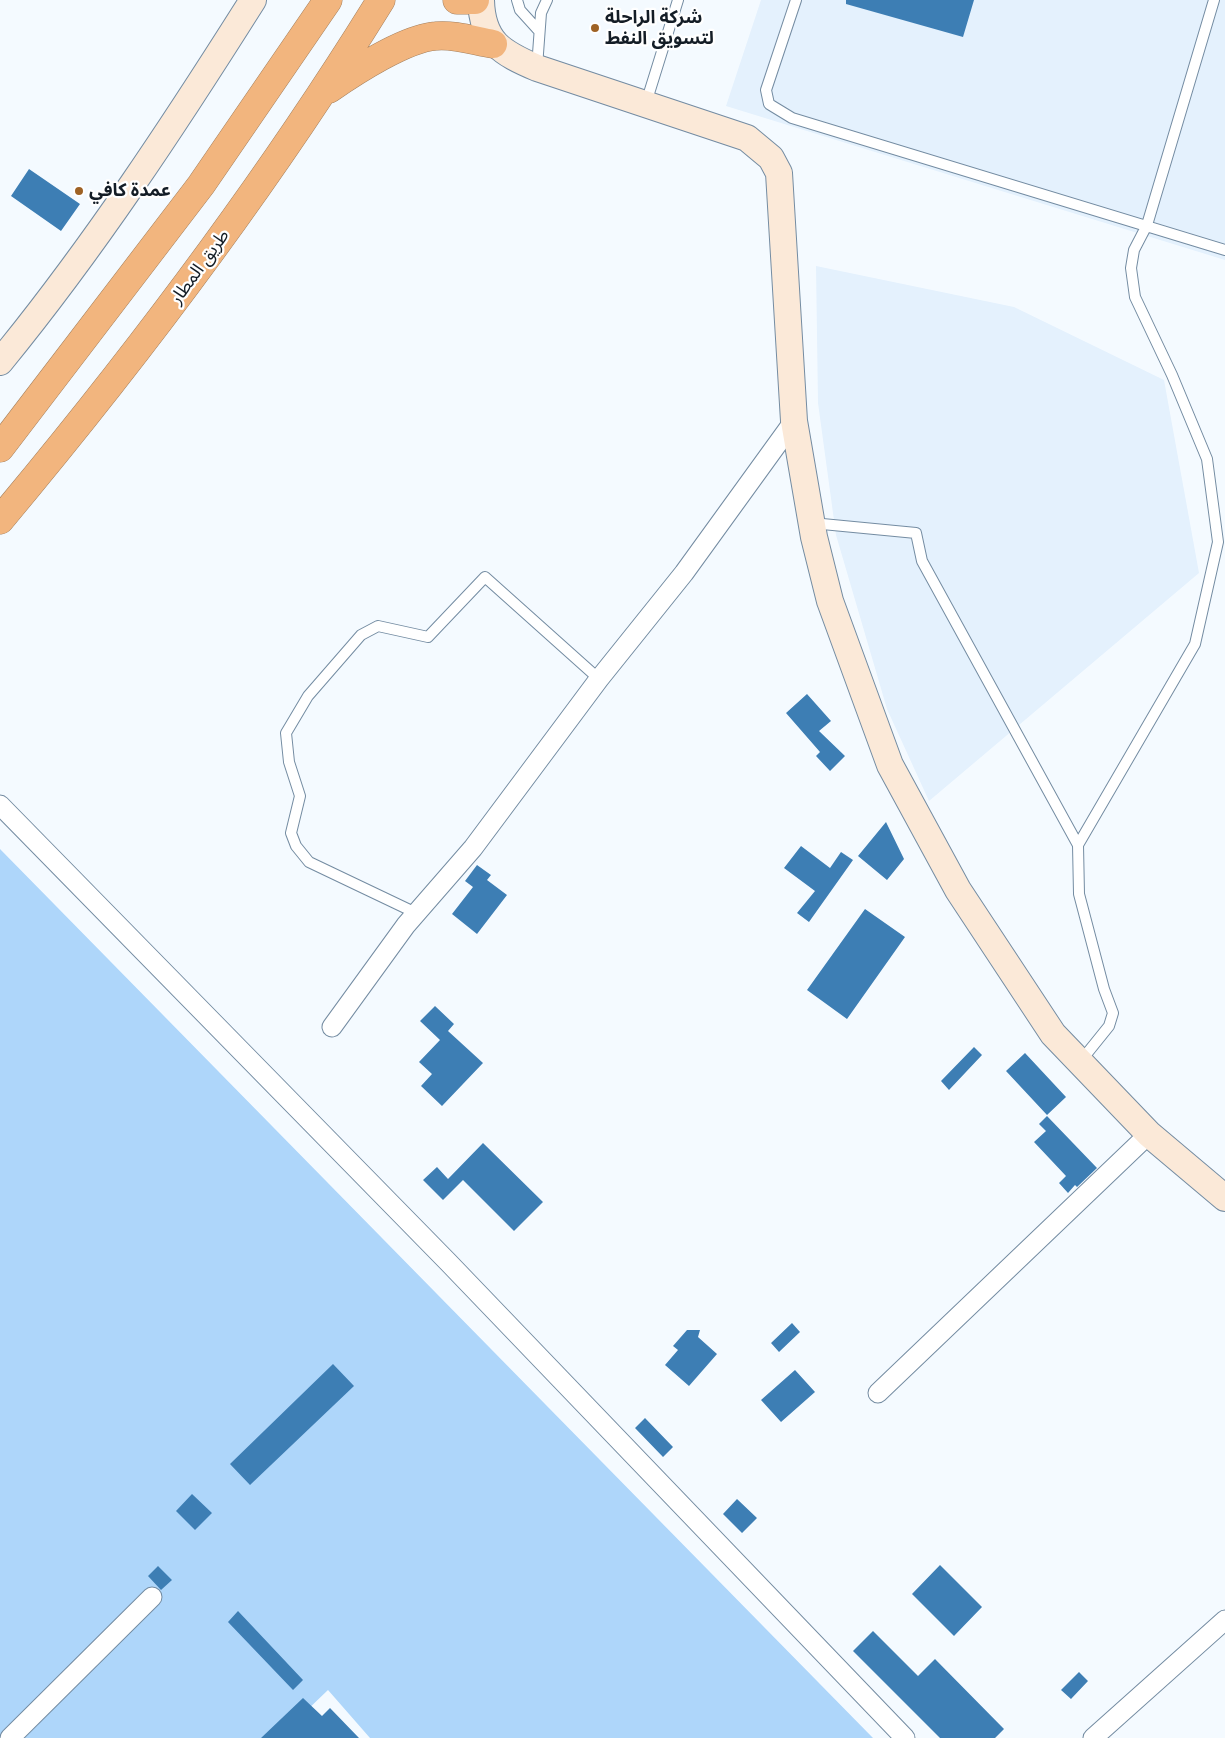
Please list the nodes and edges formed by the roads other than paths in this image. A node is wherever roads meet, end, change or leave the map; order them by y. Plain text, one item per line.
1 (254, 0) edge
2 (328, 0) edge
3 (381, 0) edge
4 (456, 0) edge
5 (475, 0) edge
6 (481, 0) edge
7 (517, 0) edge
8 (547, 0) edge
9 (678, 0) edge
10 (796, 0) edge
11 (1214, 0) edge
12 (539, 31) junction
13 (493, 44) junction
14 (537, 68) junction
15 (324, 92) junction
16 (645, 104) junction
17 (1148, 225) junction
18 (1225, 250) edge
19 (0, 362) edge
20 (794, 421) junction
21 (3, 440) edge
22 (0, 520) edge
23 (812, 523) junction
24 (599, 679) junction
25 (0, 805) edge
26 (1078, 845) junction
27 (416, 913) junction
28 (332, 1027) dead end
29 (1079, 1062) junction
30 (1149, 1134) junction
31 (1225, 1198) edge
32 (878, 1393) dead end
33 (152, 1597) dead end
34 (1225, 1620) edge
35 (10, 1738) edge
36 (905, 1738) edge
37 (1093, 1738) edge

1 - 19 street
2 - 21 highway
3 - 15 highway, طريق المطار
4 - 5 highway
6 - 13 street
7 - 12 lane
8 - 12 lane
9 - 16 lane
10 - 17 lane
11 - 17 lane
12 - 14 lane
13 - 14 street
13 - 15 highway
14 - 16 street
15 - 22 highway, طريق المطار
16 - 20 street
17 - 18 lane
17 - 26 lane
20 - 23 street
20 - 24 street
23 - 26 lane
23 - 29 street
24 - 27 street
24 - 27 lane
25 - 36 street
26 - 29 lane
27 - 28 street
29 - 30 street
30 - 31 street
30 - 32 street
33 - 35 street
34 - 37 street

